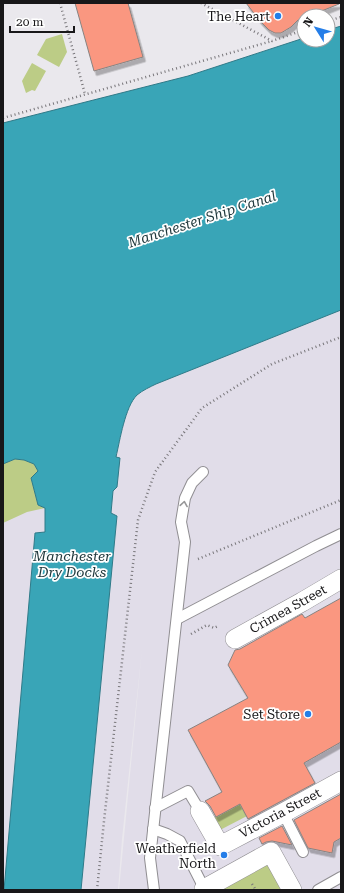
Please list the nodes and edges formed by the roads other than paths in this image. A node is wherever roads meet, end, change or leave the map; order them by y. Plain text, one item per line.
1 (204, 472) dead end
2 (341, 534) edge
3 (341, 579) edge
4 (177, 619) junction
5 (235, 639) dead end
6 (341, 781) edge
7 (155, 808) junction
8 (200, 811) joint
9 (283, 813) junction
10 (153, 829) junction
11 (303, 852) dead end
12 (341, 877) edge
13 (205, 889) edge
14 (154, 890) edge
15 (292, 890) edge
16 (318, 890) edge

4 -> 1 lane
2 - 4 lane
3 - 5 street, Crimea Street
4 - 7 lane
6 - 9 street, Victoria Street
7 - 8 lane
7 - 10 lane
8 - 9 street, Victoria Street
9 - 11 lane
10 - 13 lane
10 - 14 lane
12 - 16 lane
13 - 15 street

